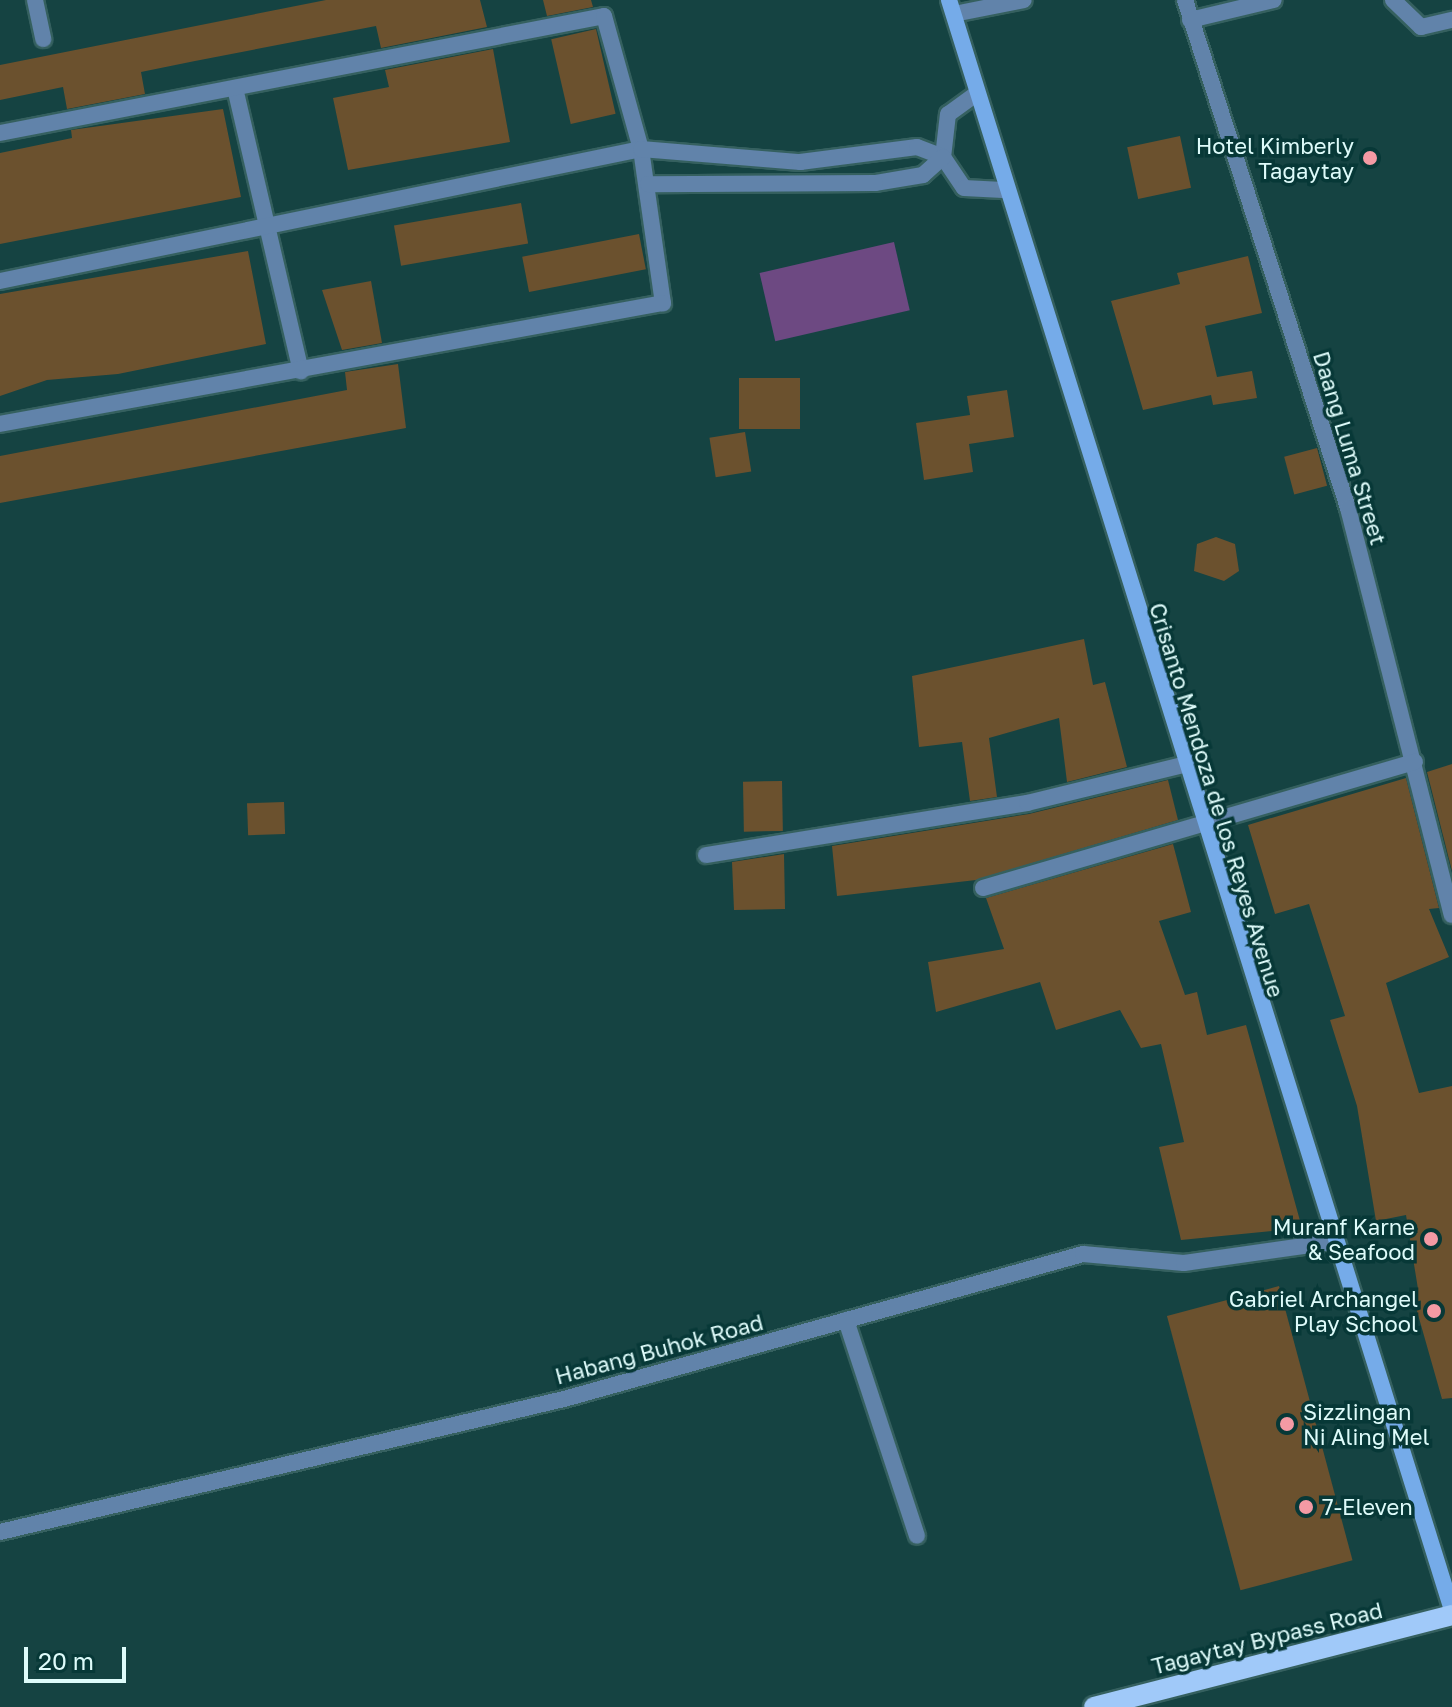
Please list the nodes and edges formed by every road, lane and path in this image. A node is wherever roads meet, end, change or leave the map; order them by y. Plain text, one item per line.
1 (35, 0) edge
2 (1024, 0) edge
3 (1185, 0) edge
4 (1274, 0) edge
5 (1393, 0) edge
6 (952, 7) edge
7 (1190, 20) junction
8 (1452, 20) edge
9 (43, 39) dead end
10 (235, 88) junction
11 (976, 94) junction
12 (0, 133) edge
13 (641, 149) junction
14 (943, 157) junction
15 (648, 184) junction
16 (1003, 190) junction
17 (271, 227) junction
18 (0, 281) edge
19 (301, 371) junction
20 (0, 424) edge
21 (1415, 762) junction
22 (1183, 765) junction
23 (1203, 829) junction
24 (706, 855) dead end
25 (983, 888) dead end
26 (1452, 915) edge
27 (1332, 1242) junction
28 (846, 1320) junction
29 (0, 1532) edge
30 (917, 1536) dead end
31 (1452, 1613) edge
32 (1094, 1707) edge

1 - 9 street
2 - 6 street
3 - 7 street, Daang Luma Street
4 - 7 street
5 - 8 street
6 - 11 main road, Crisanto Mendoza de los Reyes Avenue
7 - 21 street, Daang Luma Street
10 - 12 street
10 - 13 street
10 - 17 street
11 - 14 street
11 - 16 main road, Crisanto Mendoza de los Reyes Avenue
13 - 14 street
13 - 15 street
13 - 17 street
14 - 15 street
14 - 16 street
15 - 19 street
16 - 22 main road, Crisanto Mendoza de los Reyes Avenue
17 - 18 street
17 - 19 street
19 - 20 street
21 - 23 street
21 - 26 street, Daang Luma Street
22 - 23 main road, Crisanto Mendoza de los Reyes Avenue
22 - 24 street
23 - 25 street
23 - 27 main road, Crisanto Mendoza de los Reyes Avenue
27 - 28 street, Habang Buhok Road
27 - 31 main road, Crisanto Mendoza de los Reyes Avenue
28 - 29 street, Habang Buhok Road
28 - 30 street
31 - 32 main road, Tagaytay Bypass Road

